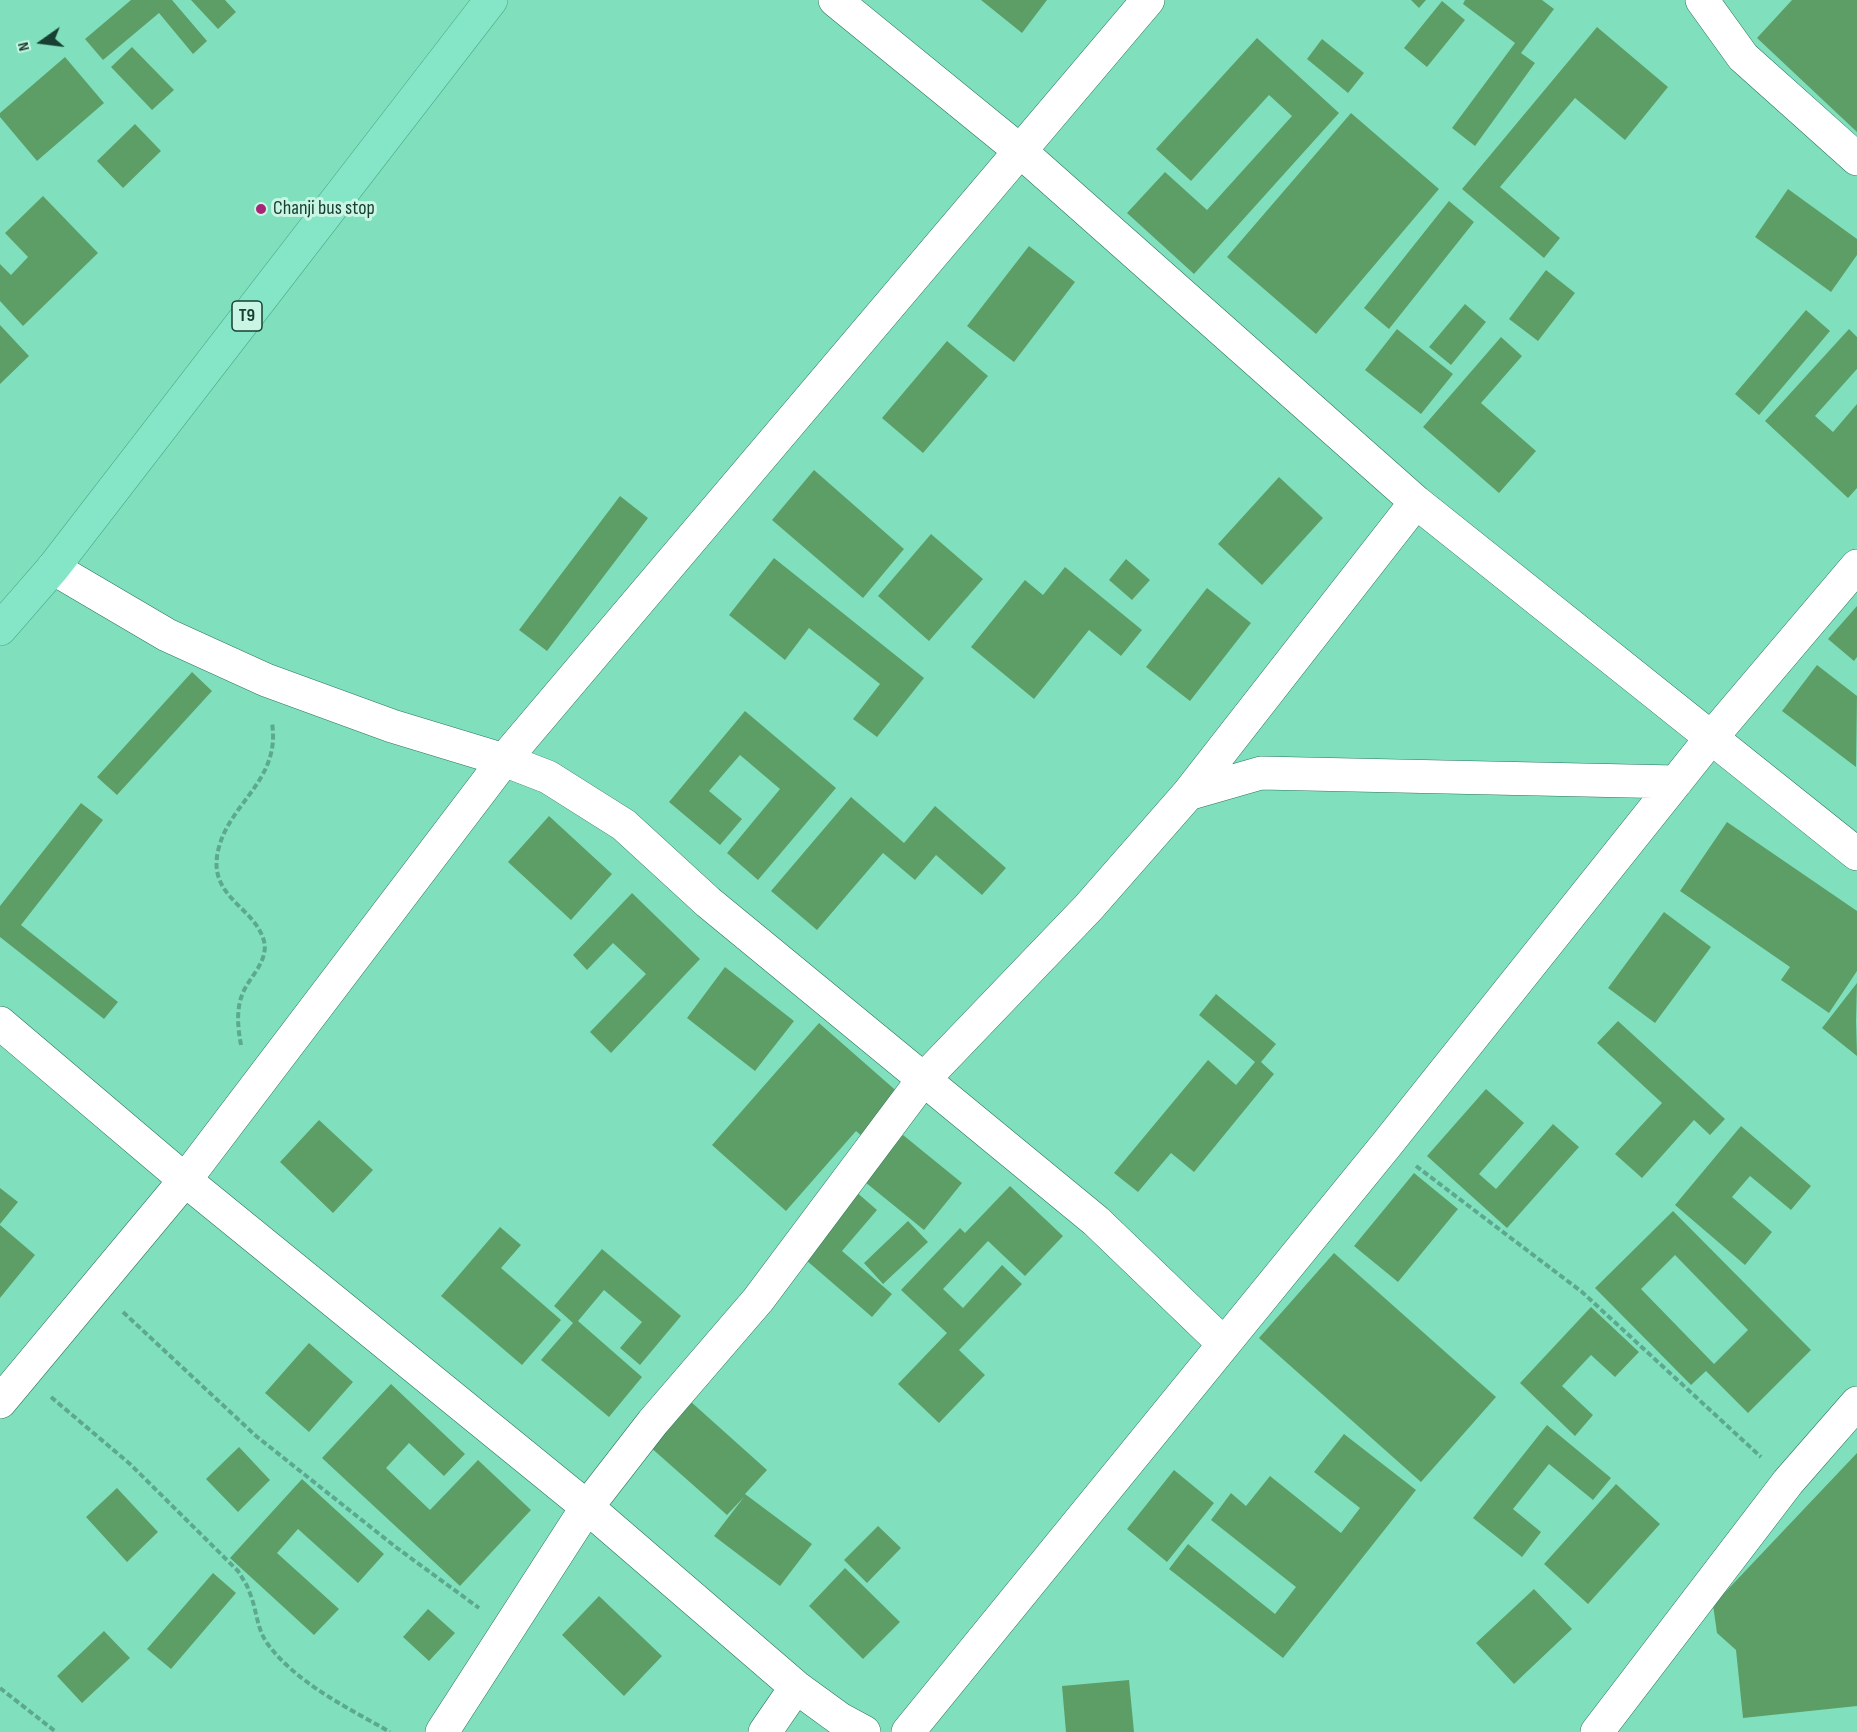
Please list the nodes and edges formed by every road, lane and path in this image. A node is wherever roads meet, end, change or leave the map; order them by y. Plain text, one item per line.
1 (491, 0) edge
2 (835, 0) edge
3 (1148, 0) edge
4 (1702, 0) edge
5 (1019, 150) junction
6 (1857, 159) edge
7 (1416, 502) junction
8 (1857, 566) edge
9 (53, 568) junction
10 (0, 629) edge
11 (266, 680) junction
12 (1711, 738) junction
13 (1228, 742) junction
14 (504, 760) junction
15 (1261, 773) junction
16 (1676, 782) junction
17 (1188, 794) junction
18 (1857, 854) edge
19 (0, 1023) edge
20 (922, 1081) junction
21 (251, 1093) junction
22 (1387, 1144) junction
23 (184, 1180) junction
24 (96, 1287) junction
25 (1224, 1344) junction
26 (23, 1373) junction
27 (0, 1402) edge
28 (1857, 1403) edge
29 (1788, 1482) junction
30 (587, 1507) junction
31 (509, 1630) junction
32 (0, 1688) edge
33 (796, 1688) junction
34 (56, 1732) edge
35 (390, 1732) edge
36 (442, 1732) edge
37 (765, 1732) edge
38 (864, 1732) edge
39 (908, 1732) edge
40 (1597, 1732) edge

1 - 9 highway, T9
2 - 5 street
3 - 5 street
4 - 6 street
5 - 7 street
5 - 14 street
7 - 12 street
7 - 13 street
8 - 12 street
9 - 10 highway, T9
9 - 11 street
11 - 14 street
11 - 21 path
12 - 16 street
12 - 18 street
13 - 15 street
13 - 17 street
14 - 20 street
14 - 21 street
15 - 16 street
15 - 17 street
16 - 22 street
17 - 20 street
19 - 23 street
20 - 25 street
20 - 30 street
21 - 23 street
22 - 25 street
22 - 29 path
23 - 24 street
23 - 30 street
24 - 26 street
24 - 31 path
25 - 39 street
26 - 27 street
26 - 35 path
28 - 29 street
29 - 40 street
30 - 31 street
30 - 33 street
31 - 36 street
32 - 34 path
33 - 37 street
33 - 38 street

